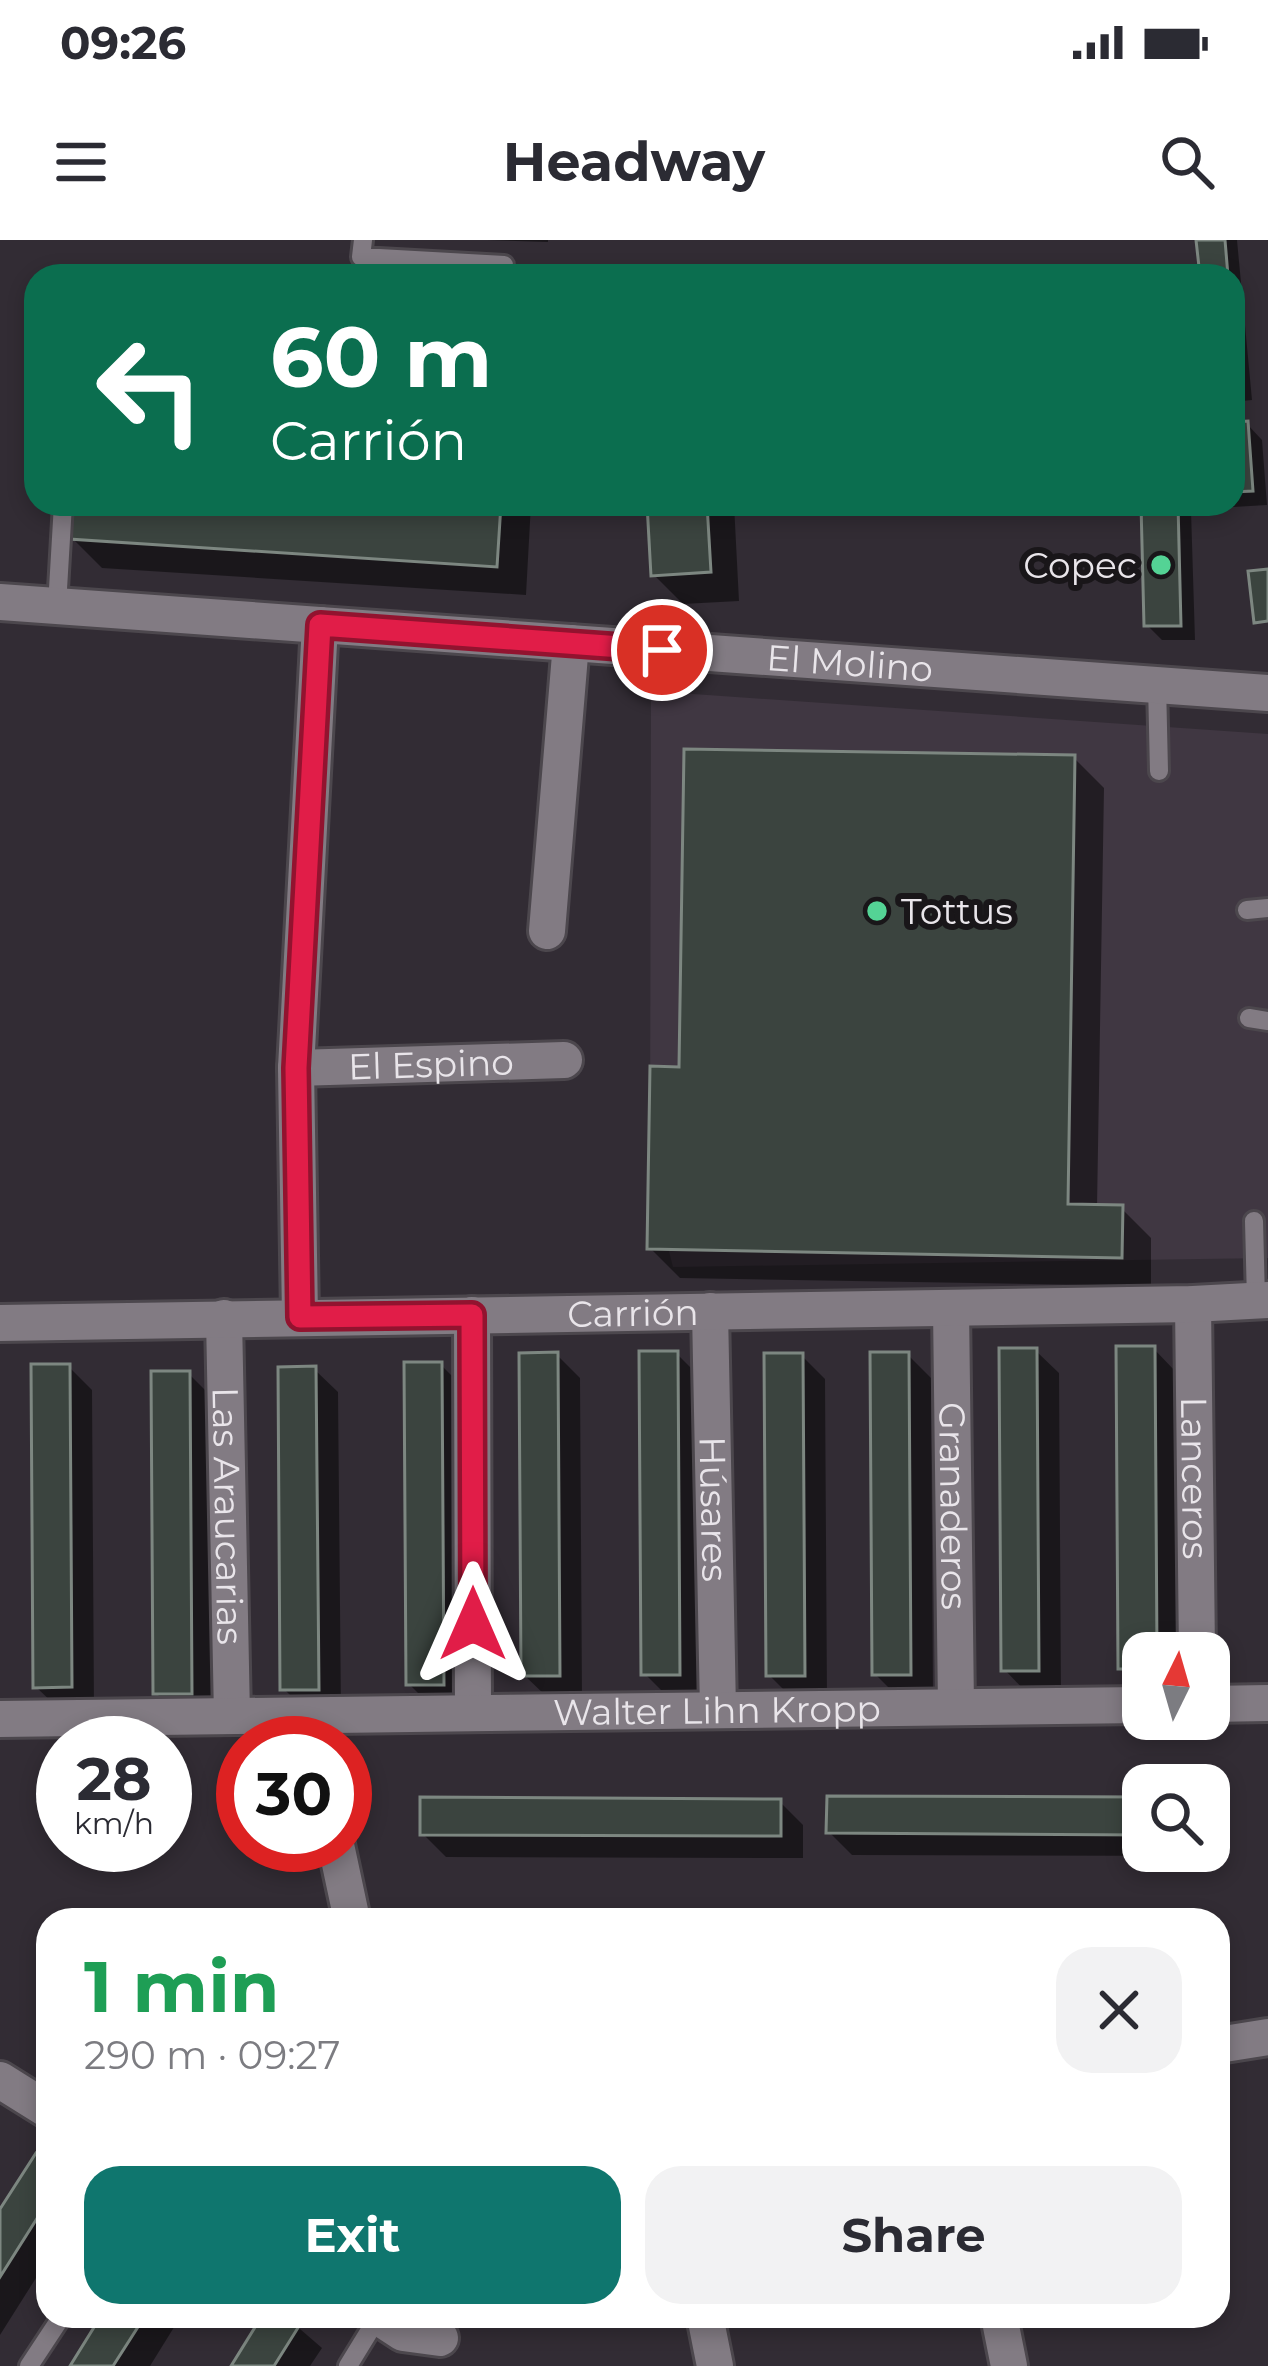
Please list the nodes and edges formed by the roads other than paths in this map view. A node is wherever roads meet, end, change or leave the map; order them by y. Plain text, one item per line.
1 (363, 240) edge
2 (486, 264) edge
3 (62, 516) edge
4 (0, 602) edge
5 (57, 606) junction
6 (320, 625) junction
7 (572, 643) junction
8 (1156, 684) junction
9 (1268, 692) edge
10 (1159, 771) dead end
11 (1268, 908) edge
12 (1246, 910) dead end
13 (547, 931) dead end
14 (564, 1060) dead end
15 (296, 1068) junction
16 (1254, 1220) dead end
17 (1262, 1300) edge
18 (1193, 1304) junction
19 (951, 1308) junction
20 (710, 1311) junction
21 (472, 1315) junction
22 (300, 1317) junction
23 (224, 1318) junction
24 (0, 1324) edge
25 (1197, 1632) edge
26 (1268, 1703) edge
27 (1230, 1704) edge
28 (1122, 1705) edge
29 (956, 1707) junction
30 (718, 1710) junction
31 (473, 1713) junction
32 (216, 1716) edge
33 (232, 1716) edge
34 (0, 1719) edge
35 (372, 1723) edge
36 (342, 1872) edge
37 (349, 1908) edge
38 (1268, 2037) edge
39 (1230, 2043) edge
40 (0, 2080) edge
41 (36, 2102) edge
42 (54, 2328) edge
43 (370, 2328) edge
44 (396, 2328) edge
45 (708, 2328) edge
46 (1001, 2328) edge
47 (440, 2340) edge
48 (29, 2366) edge
49 (348, 2366) edge
50 (716, 2366) edge
51 (1009, 2366) edge

1 - 2 lane
3 - 5 lane
4 - 5 street, El Molino
5 - 6 street, El Molino
6 - 7 street, El Molino
6 - 15 street
7 - 8 street, El Molino
7 - 13 street
8 - 9 street, El Molino
8 - 10 lane
11 - 12 lane
14 - 15 street, El Espino
15 - 22 street
16 - 17 lane
17 - 18 street, Carrión
18 - 19 street, Carrión
18 - 25 street, Lanceros
19 - 20 street, Carrión
19 - 29 street, Granaderos
20 - 21 street, Carrión
20 - 30 street, Húsares
21 - 22 street, Carrión
21 - 31 street
22 - 23 street, Carrión
23 - 24 street, Carrión
23 - 33 street, Las Araucarias
26 - 27 street
28 - 29 street, Walter Lihn Kropp
29 - 30 street, Walter Lihn Kropp
30 - 31 street, Walter Lihn Kropp
31 - 35 street, Walter Lihn Kropp
32 - 34 street, Walter Lihn Kropp
36 - 37 street
38 - 39 street
40 - 41 street
42 - 48 lane
43 - 49 lane
44 - 47 street
45 - 50 street
46 - 51 street

